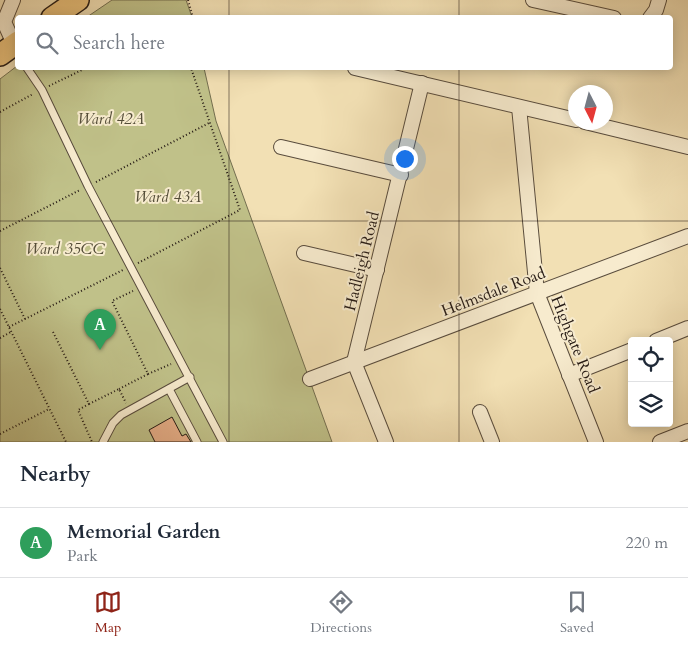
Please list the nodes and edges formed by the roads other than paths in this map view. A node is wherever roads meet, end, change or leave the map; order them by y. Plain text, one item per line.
1 (13, 0) edge
2 (78, 0) edge
3 (533, 0) edge
4 (659, 0) edge
5 (56, 15) edge
6 (600, 15) edge
7 (652, 15) edge
8 (12, 48) edge
9 (28, 70) edge
10 (364, 70) edge
11 (422, 83) junction
12 (519, 107) junction
13 (568, 118) edge
14 (613, 129) edge
15 (281, 147) dead end
16 (688, 147) edge
17 (401, 175) junction
18 (688, 236) edge
19 (304, 253) dead end
20 (377, 270) junction
21 (537, 293) junction
22 (688, 328) edge
23 (666, 337) edge
24 (628, 352) edge
25 (354, 362) junction
26 (569, 374) junction
27 (190, 377) junction
28 (310, 379) dead end
29 (169, 389) junction
30 (480, 412) dead end
31 (688, 431) edge
32 (104, 442) edge
33 (197, 442) edge
34 (224, 442) edge
35 (386, 442) edge
36 (492, 442) edge
37 (596, 442) edge
38 (660, 442) edge

1 - 8 street
2 - 5 main road
3 - 6 street
4 - 7 street
9 - 27 lane
10 - 11 street
11 - 12 street
11 - 17 street, Hadleigh Road
12 - 13 street
12 - 21 street, Highgate Road
14 - 16 street
15 - 17 street
17 - 20 street, Hadleigh Road
18 - 21 street, Helmsdale Road
19 - 20 street
20 - 25 street, Hadleigh Road
21 - 25 street, Helmsdale Road
21 - 26 street, Highgate Road
22 - 23 street
24 - 26 street
25 - 28 street, Helmsdale Road
25 - 35 street
26 - 37 street, Highgate Road
27 - 29 lane
27 - 34 lane
29 - 32 lane
29 - 33 lane
30 - 36 street
31 - 38 street

